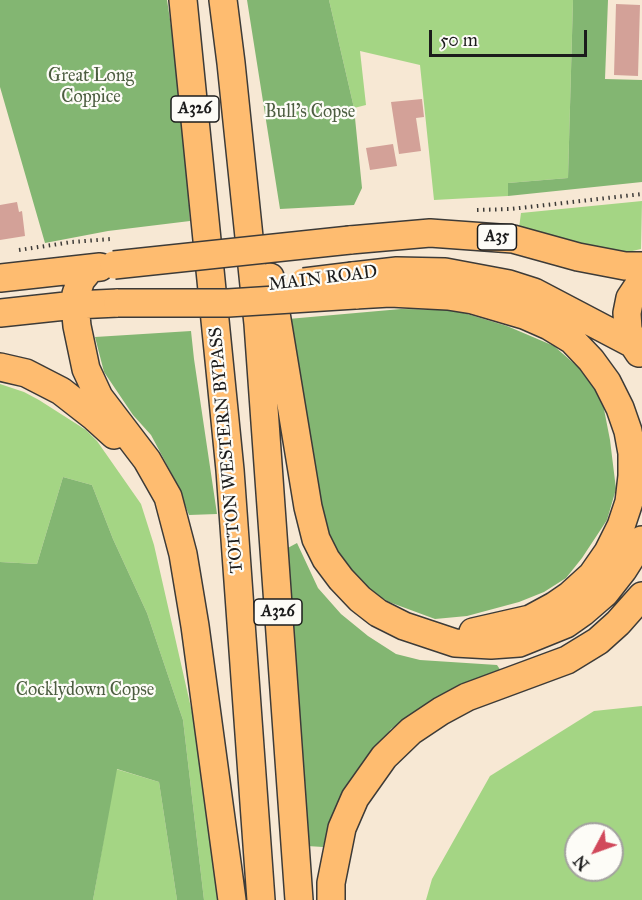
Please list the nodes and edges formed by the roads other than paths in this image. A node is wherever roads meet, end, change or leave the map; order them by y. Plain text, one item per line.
1 (183, 0) edge
2 (223, 0) edge
3 (231, 63) junction
4 (105, 258) junction
5 (642, 266) edge
6 (0, 278) edge
7 (642, 280) edge
8 (354, 286) junction
9 (75, 305) junction
10 (0, 314) edge
11 (639, 354) edge
12 (0, 367) edge
13 (168, 498) junction
14 (642, 540) edge
15 (642, 596) edge
16 (418, 631) junction
17 (232, 900) edge
18 (261, 900) edge
19 (299, 900) edge
20 (331, 900) edge

1 - 18 main road, TOTTON WESTERN BYPASS / A326
2 - 3 main road, TOTTON WESTERN BYPASS / A326
3 - 16 main road
3 - 19 main road, TOTTON WESTERN BYPASS / A326
4 - 5 main road, MAIN ROAD / A35, bridge
4 - 6 main road, MAIN ROAD / A35
4 - 9 main road
7 - 11 main road
8 - 9 main road, MAIN ROAD / A35, bridge
8 - 11 main road, MAIN ROAD / A35
8 - 16 main road
9 - 10 main road, MAIN ROAD / A35
9 - 13 main road
12 - 13 main road
13 - 17 main road
14 - 16 main road
15 - 20 main road

